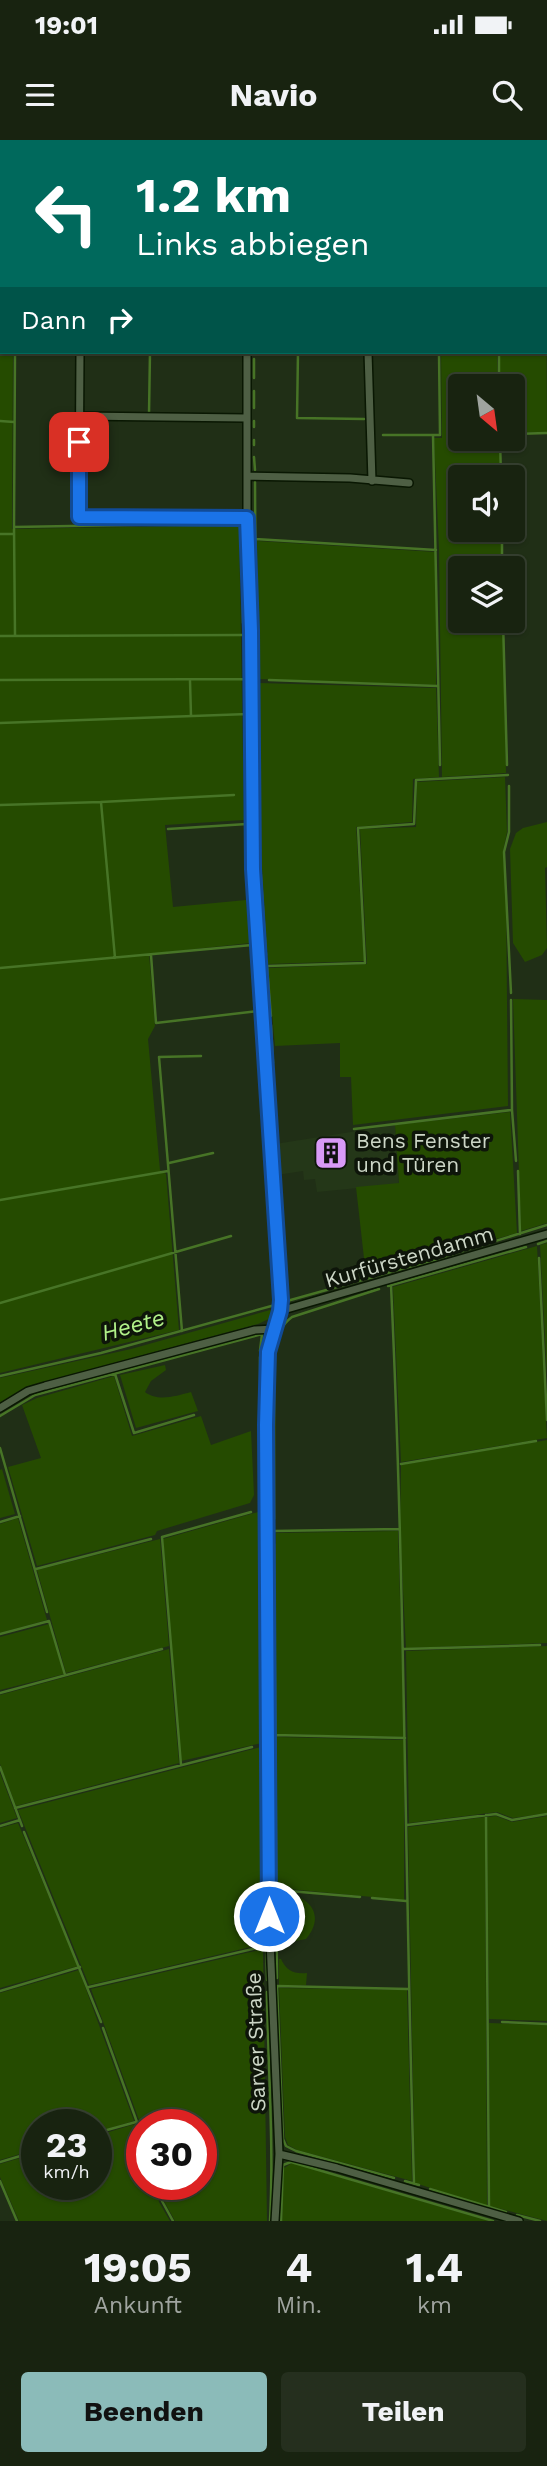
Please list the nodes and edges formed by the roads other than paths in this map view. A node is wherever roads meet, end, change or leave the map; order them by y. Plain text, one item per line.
1 (80, 354) edge
2 (247, 354) edge
3 (368, 354) edge
4 (79, 416) junction
5 (246, 418) junction
6 (247, 476) junction
7 (372, 481) junction
8 (410, 483) dead end
9 (247, 518) junction
10 (547, 1234) edge
11 (280, 1311) junction
12 (274, 1329) junction
13 (0, 1408) edge
14 (279, 2154) junction
15 (275, 2221) edge
16 (519, 2221) edge

1 - 4 street
2 - 5 street, Sarver Straße
3 - 7 street
4 - 5 street
4 - 9 street
5 - 6 street, Sarver Straße
6 - 7 street
6 - 9 street, Sarver Straße
7 - 8 street
9 - 11 street, Sarver Straße
10 - 11 street, Kurfürstendamm
11 - 12 street, Sarver Straße
12 - 13 street
12 - 14 street, Sarver Straße
14 - 15 street, Sarver Straße
14 - 16 street

